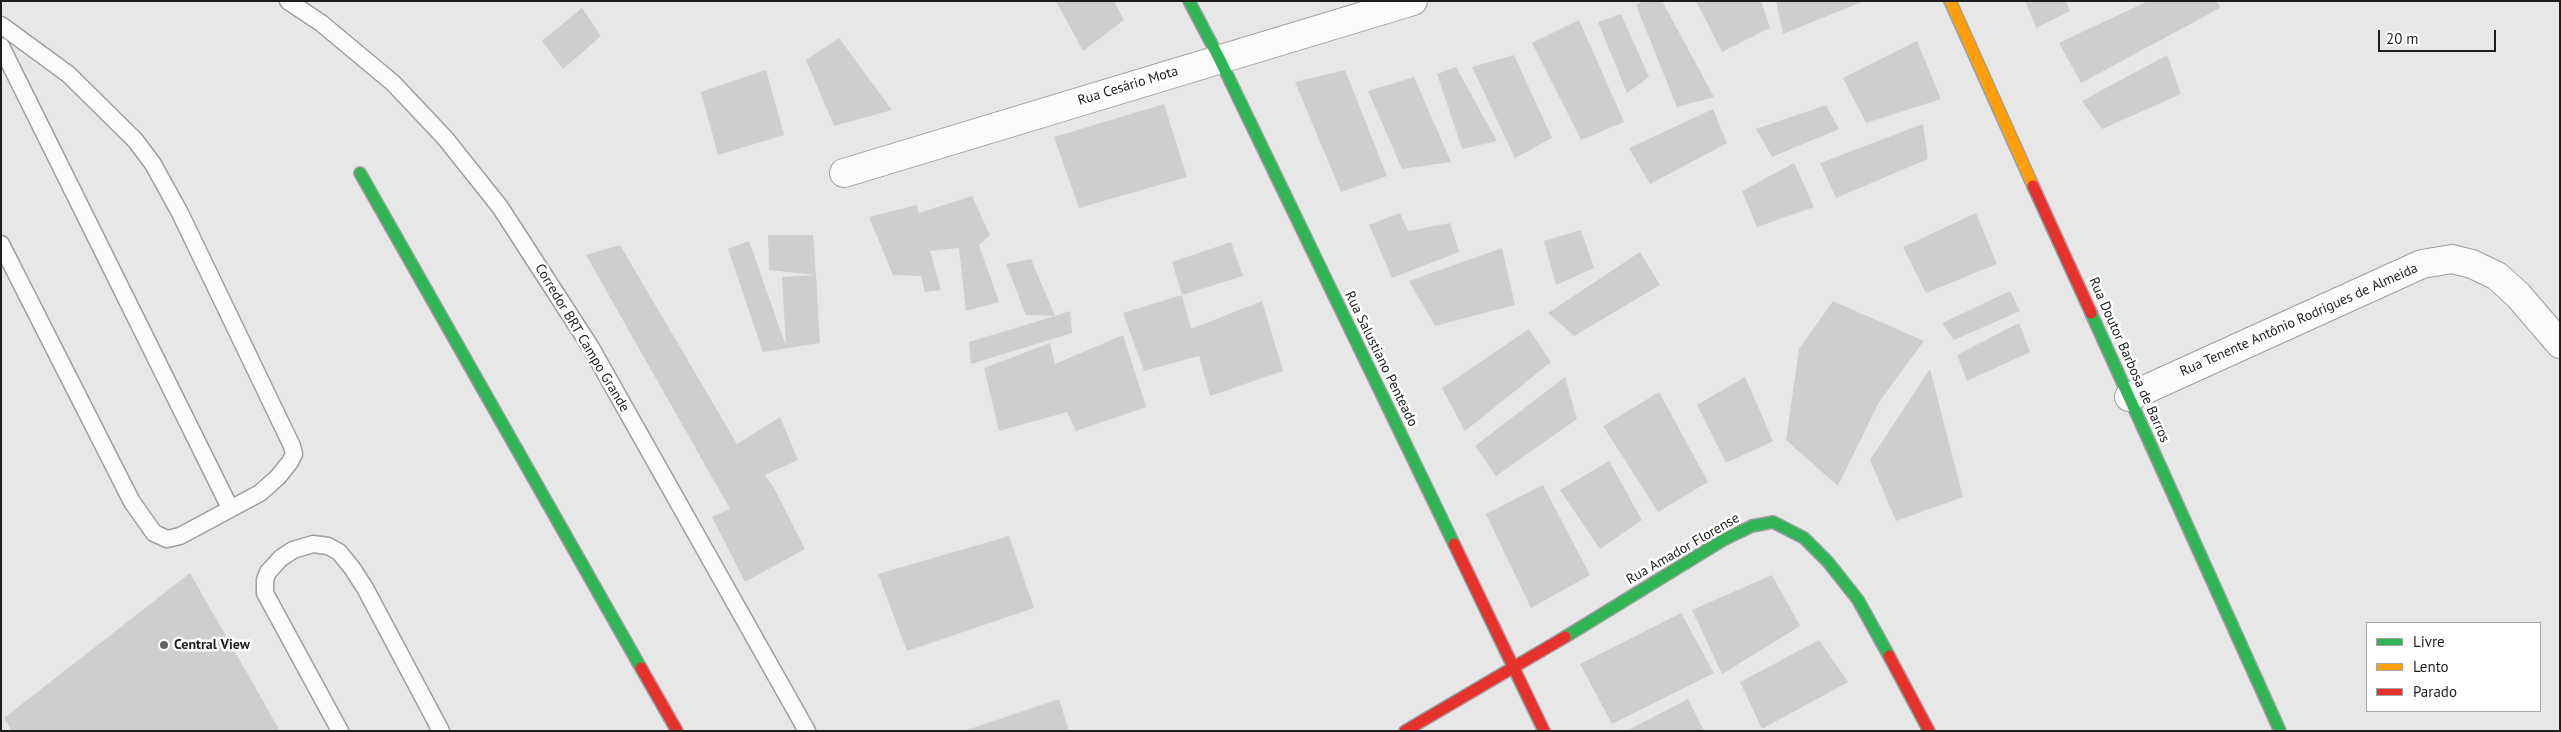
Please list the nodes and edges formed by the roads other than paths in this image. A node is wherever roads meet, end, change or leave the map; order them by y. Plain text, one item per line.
1 (288, 1) edge
2 (1189, 1) edge
3 (1412, 1) edge
4 (1950, 1) edge
5 (1, 25) edge
6 (1, 46) edge
7 (1219, 58) junction
8 (360, 173) dead end
9 (844, 173) dead end
10 (1, 244) edge
11 (2560, 344) edge
12 (2129, 397) junction
13 (230, 508) junction
14 (1513, 669) junction
15 (340, 731) edge
16 (441, 731) edge
17 (677, 731) edge
18 (807, 731) edge
19 (1406, 731) edge
20 (1544, 731) edge
21 (1929, 731) edge
22 (2280, 731) edge

1 - 18 lane, Corredor BRT Campo Grande
2 - 7 street, Rua Salustiano Penteado
3 - 7 street, Rua Cesário Mota
4 - 12 street, Rua Doutor Barbosa de Barros
5 - 13 lane
6 - 13 lane
7 - 9 street, Rua Cesário Mota
7 - 14 street, Rua Salustiano Penteado
8 - 17 street
10 - 13 lane
11 - 12 street, Rua Tenente Antônio Rodrigues de Almeida
12 - 22 street, Rua Doutor Barbosa de Barros
14 - 19 street, Rua Amador Florense
14 - 20 street, Rua Salustiano Penteado
14 - 21 street, Rua Amador Florense
15 - 16 lane

